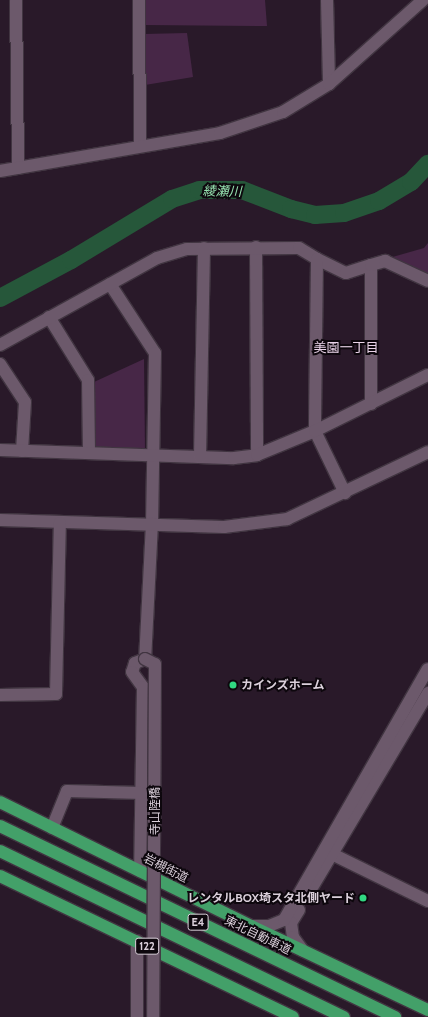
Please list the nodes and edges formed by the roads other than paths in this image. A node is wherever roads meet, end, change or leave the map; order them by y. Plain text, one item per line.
1 (16, 0) edge
2 (139, 0) edge
3 (327, 0) edge
4 (423, 0) edge
5 (329, 84) junction
6 (140, 146) junction
7 (18, 168) junction
8 (0, 171) edge
9 (256, 247) junction
10 (204, 248) junction
11 (317, 259) junction
12 (371, 265) junction
13 (428, 281) edge
14 (110, 284) junction
15 (49, 317) junction
16 (0, 345) edge
17 (0, 364) edge
18 (428, 375) edge
19 (370, 404) junction
20 (315, 431) junction
21 (0, 450) edge
22 (22, 451) junction
23 (89, 452) junction
24 (428, 452) edge
25 (257, 455) junction
26 (154, 457) junction
27 (200, 457) junction
28 (345, 493) junction
29 (0, 520) edge
30 (60, 523) junction
31 (152, 524) junction
32 (145, 659) junction
33 (428, 669) edge
34 (428, 692) edge
35 (0, 695) edge
36 (142, 793) junction
37 (0, 802) edge
38 (0, 826) edge
39 (52, 828) junction
40 (0, 851) edge
41 (332, 854) junction
42 (140, 871) junction
43 (0, 876) edge
44 (428, 902) edge
45 (251, 926) junction
46 (137, 941) junction
47 (303, 951) junction
48 (428, 1010) edge
49 (138, 1017) edge
50 (153, 1017) edge
51 (293, 1017) edge
52 (344, 1017) edge
53 (396, 1017) edge

1 - 7 street
2 - 6 street
3 - 5 street
4 - 5 street
5 - 6 street
6 - 7 street
7 - 8 street
9 - 10 street
9 - 11 street
9 - 25 street
10 - 14 street
10 - 27 street
11 - 12 street
11 - 20 street
12 - 13 street
12 - 19 street
14 - 15 street
14 - 26 street
15 - 16 street
15 - 23 street
17 - 22 street
18 - 19 street
19 - 20 street
20 - 25 street
20 - 28 street
21 - 22 street
22 - 23 street
23 - 26 street
24 - 28 street
25 - 27 street
26 - 27 street
26 - 31 street
28 - 31 street
29 - 30 street
30 - 31 street
30 - 35 street
31 - 32 street
32 - 36 street
32 - 50 street, 寺山陸橋, bridge
33 - 45 street
34 - 41 street
36 - 39 street
36 - 42 street
37 - 39 highway, 岩槻街道
38 - 53 highway, 東北自動車道 / E4
39 - 42 highway, 岩槻街道
40 - 52 highway, E4
41 - 44 street
41 - 47 street
42 - 45 highway, 岩槻街道
43 - 46 highway, 122
45 - 47 highway, 岩槻街道
46 - 49 street
46 - 51 highway, 122
47 - 48 highway, 岩槻街道

